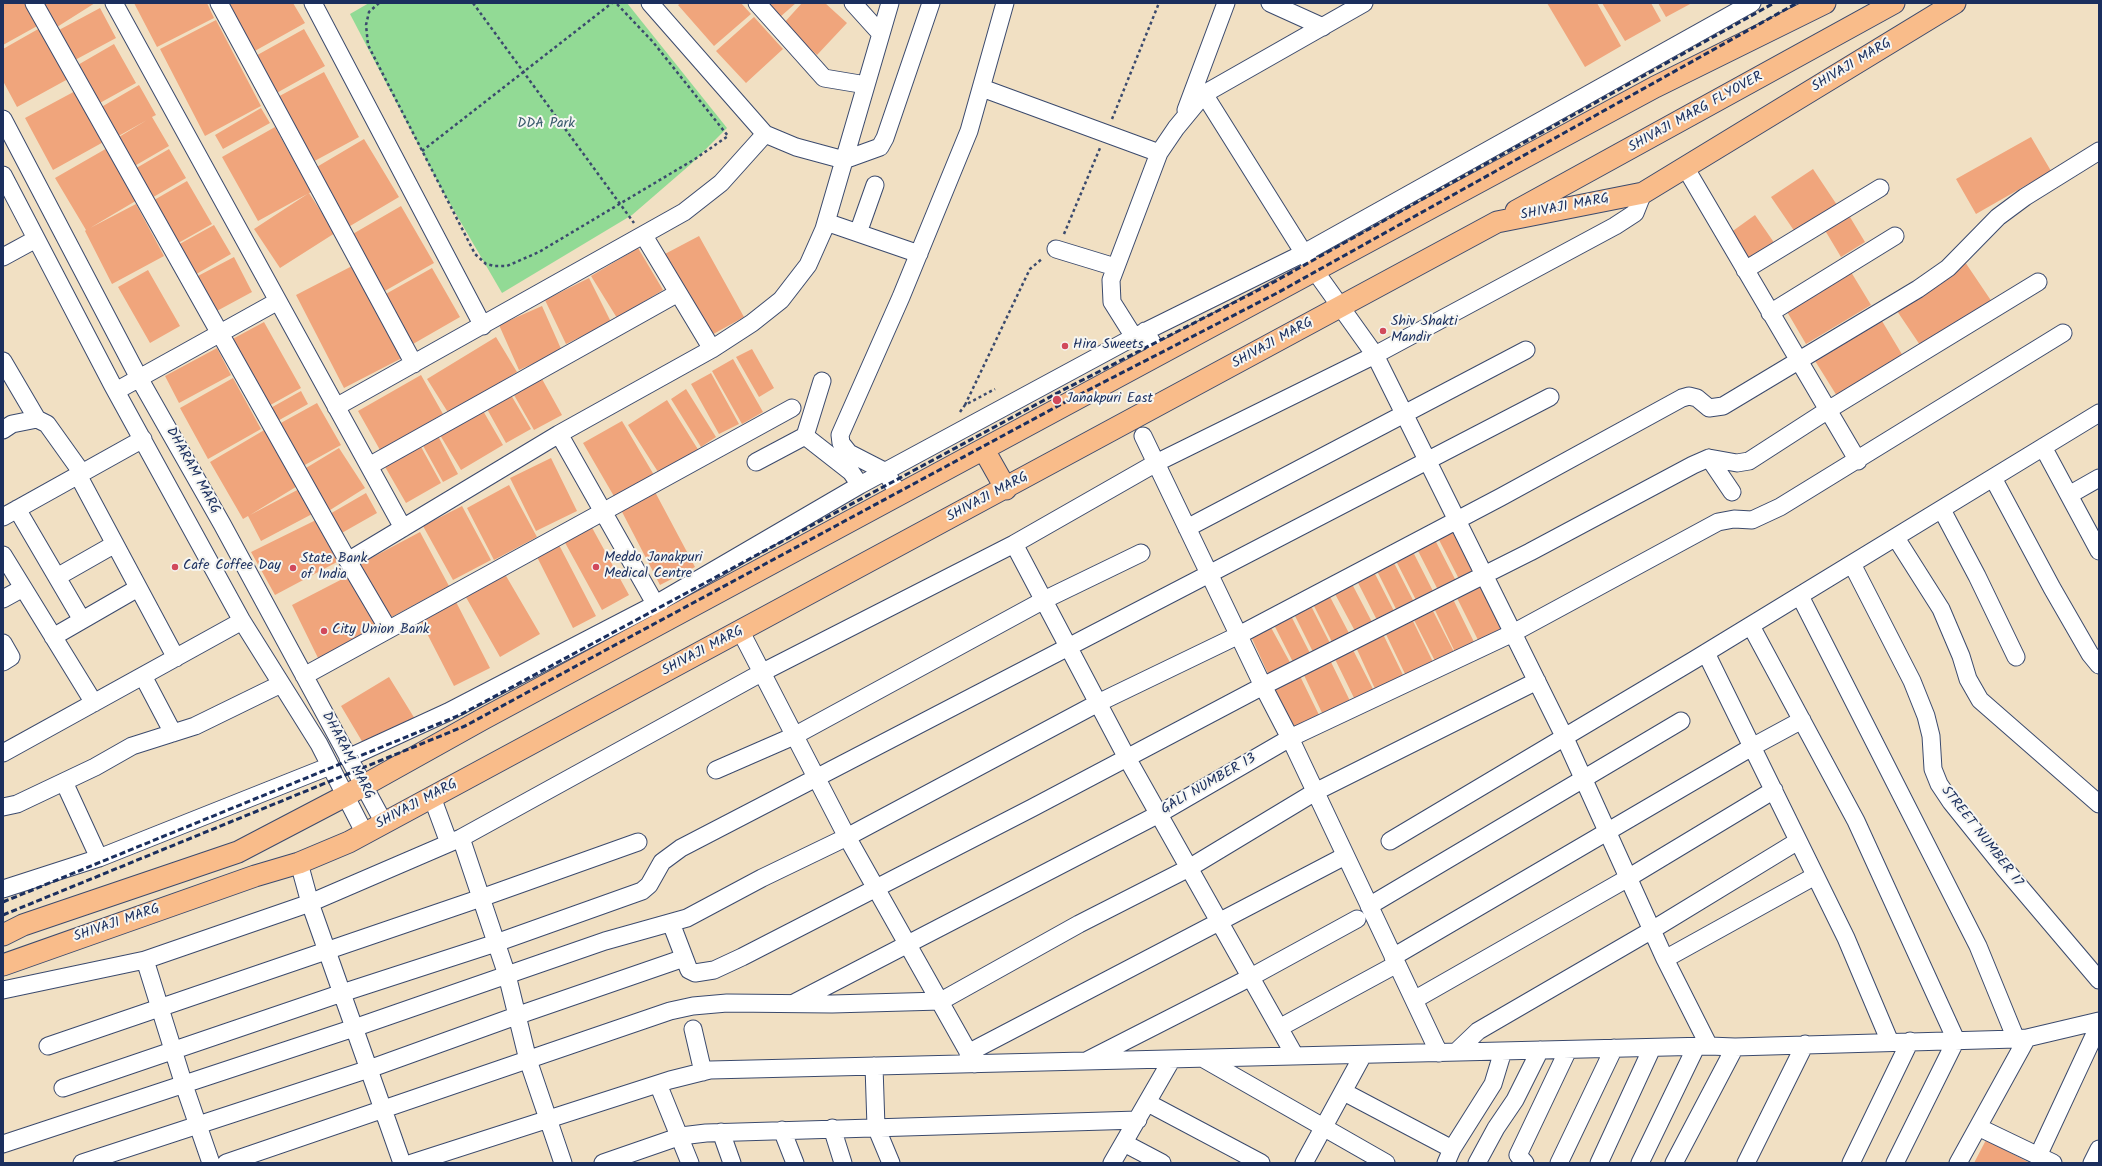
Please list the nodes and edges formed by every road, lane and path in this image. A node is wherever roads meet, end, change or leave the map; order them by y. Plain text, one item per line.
1 (34, 3) edge
2 (114, 3) edge
3 (219, 3) edge
4 (379, 3) edge
5 (473, 3) edge
6 (612, 3) edge
7 (616, 3) edge
8 (650, 3) edge
9 (757, 3) edge
10 (853, 3) edge
11 (890, 3) edge
12 (931, 3) edge
13 (1005, 3) edge
14 (1158, 3) edge
15 (1226, 3) edge
16 (1270, 3) edge
17 (1364, 3) edge
18 (1752, 3) edge
19 (1825, 3) edge
20 (1894, 3) edge
21 (1955, 3) edge
22 (315, 4) edge
23 (1322, 27) junction
24 (881, 34) junction
25 (524, 73) junction
26 (866, 85) junction
27 (982, 88) junction
28 (1204, 94) junction
29 (3, 119) edge
30 (1182, 121) junction
31 (765, 134) junction
32 (1106, 134) junction
33 (2099, 150) edge
34 (422, 151) junction
35 (1159, 153) junction
36 (844, 160) junction
37 (1685, 167) junction
38 (3, 175) edge
39 (875, 185) dead end
40 (1880, 188) dead end
41 (1643, 193) junction
42 (620, 204) junction
43 (826, 222) junction
44 (1497, 222) junction
45 (858, 233) junction
46 (644, 236) junction
47 (1895, 236) dead end
48 (36, 239) junction
49 (1056, 249) junction
50 (1304, 253) junction
51 (919, 254) junction
52 (3, 257) edge
53 (1115, 267) junction
54 (1745, 270) junction
55 (1315, 271) junction
56 (2038, 282) dead end
57 (678, 293) junction
58 (278, 301) junction
59 (1342, 306) junction
60 (1770, 313) junction
61 (483, 326) junction
62 (220, 333) junction
63 (2063, 333) dead end
64 (1140, 334) junction
65 (712, 349) junction
66 (1526, 350) dead end
67 (1160, 355) junction
68 (1375, 355) junction
69 (1799, 361) junction
70 (414, 364) junction
71 (4, 365) edge
72 (140, 378) junction
73 (822, 381) dead end
74 (116, 391) junction
75 (1550, 397) dead end
76 (965, 404) dead end
77 (336, 407) junction
78 (792, 408) dead end
79 (1828, 410) junction
80 (2099, 413) edge
81 (1405, 414) junction
82 (37, 419) junction
83 (3, 430) edge
84 (559, 434) junction
85 (805, 436) junction
86 (1143, 436) dead end
87 (143, 439) junction
88 (2043, 447) junction
89 (984, 450) junction
90 (1709, 458) junction
91 (1428, 461) junction
92 (1858, 461) junction
93 (756, 462) dead end
94 (1156, 463) junction
95 (369, 466) junction
96 (886, 472) junction
97 (80, 474) junction
98 (1993, 478) junction
99 (2099, 478) edge
100 (860, 485) junction
101 (1006, 489) junction
102 (1732, 492) dead end
103 (899, 495) junction
104 (2069, 495) junction
105 (1942, 510) junction
106 (603, 511) junction
107 (10, 513) edge
108 (1457, 518) junction
109 (403, 528) junction
110 (1187, 528) junction
111 (1896, 538) junction
112 (115, 544) junction
113 (1014, 544) junction
114 (2099, 549) edge
115 (1141, 553) dead end
116 (3, 555) edge
117 (348, 561) junction
118 (1852, 564) junction
119 (1210, 574) junction
120 (1485, 574) junction
121 (57, 577) junction
122 (23, 588) junction
123 (138, 588) junction
124 (1800, 596) junction
125 (3, 599) edge
126 (1044, 600) junction
127 (661, 613) junction
128 (82, 620) junction
129 (242, 621) junction
130 (1751, 626) junction
131 (388, 629) junction
132 (741, 632) junction
133 (1513, 633) junction
134 (1239, 634) junction
135 (53, 637) junction
136 (3, 643) edge
137 (1069, 648) junction
138 (1706, 653) junction
139 (2016, 657) dead end
140 (176, 658) junction
141 (3, 662) edge
142 (2099, 665) edge
143 (761, 673) junction
144 (143, 676) junction
145 (304, 676) junction
146 (1536, 681) junction
147 (281, 684) junction
148 (1263, 686) junction
149 (94, 703) junction
150 (1098, 703) junction
151 (1802, 720) junction
152 (1680, 721) dead end
153 (173, 732) junction
154 (794, 736) junction
155 (1564, 736) junction
156 (1290, 738) junction
157 (1752, 747) junction
158 (3, 753) edge
159 (348, 758) junction
160 (1127, 758) junction
161 (330, 766) junction
162 (716, 770) dead end
163 (817, 779) junction
164 (1584, 780) junction
165 (64, 782) junction
166 (364, 786) junction
167 (1774, 790) junction
168 (1315, 792) junction
169 (345, 796) junction
170 (432, 797) junction
171 (2099, 804) edge
172 (3, 807) edge
173 (1159, 814) junction
174 (384, 823) junction
175 (1607, 832) junction
176 (365, 834) junction
177 (848, 837) junction
178 (455, 840) junction
179 (1390, 841) dead end
180 (1798, 841) junction
181 (638, 842) dead end
182 (1345, 856) junction
183 (99, 858) junction
184 (299, 863) junction
185 (1189, 868) junction
186 (1815, 876) junction
187 (1628, 878) junction
188 (876, 887) junction
189 (3, 889) edge
190 (481, 898) junction
191 (310, 904) junction
192 (1369, 906) junction
193 (1357, 919) dead end
194 (1219, 921) junction
195 (671, 923) junction
196 (1652, 930) junction
197 (3, 935) edge
198 (496, 943) junction
199 (909, 945) junction
200 (327, 951) junction
201 (684, 958) junction
202 (1664, 959) junction
203 (145, 960) junction
204 (1395, 960) junction
205 (3, 965) edge
206 (507, 975) junction
207 (1251, 977) junction
208 (2099, 980) edge
209 (3, 990) edge
210 (342, 993) junction
211 (1414, 1000) junction
212 (941, 1001) junction
213 (794, 1003) junction
214 (160, 1008) junction
215 (516, 1016) junction
216 (2099, 1021) edge
217 (2099, 1025) edge
218 (354, 1028) junction
219 (1279, 1028) junction
220 (692, 1029) dead end
221 (2022, 1038) junction
222 (1956, 1040) junction
223 (1910, 1041) junction
224 (1890, 1042) junction
225 (1805, 1044) junction
226 (48, 1046) dead end
227 (1702, 1046) junction
228 (1735, 1047) junction
229 (1614, 1048) junction
230 (1652, 1048) junction
231 (1540, 1050) junction
232 (1568, 1050) junction
233 (174, 1051) junction
234 (1503, 1051) junction
235 (1448, 1052) junction
236 (1363, 1054) junction
237 (1295, 1056) junction
238 (971, 1058) junction
239 (1204, 1058) junction
240 (1172, 1059) junction
241 (528, 1060) junction
242 (1084, 1061) junction
243 (874, 1066) junction
244 (369, 1069) junction
245 (703, 1072) junction
246 (658, 1084) junction
247 (184, 1085) junction
248 (63, 1088) dead end
249 (1344, 1092) junction
250 (1148, 1103) junction
251 (383, 1110) junction
252 (548, 1119) junction
253 (1138, 1120) junction
254 (198, 1126) junction
255 (876, 1127) junction
256 (1978, 1127) junction
257 (832, 1128) junction
258 (1324, 1128) junction
259 (782, 1130) junction
260 (721, 1132) junction
261 (681, 1136) junction
262 (1124, 1143) junction
263 (3, 1144) edge
264 (2099, 1149) edge
265 (1449, 1156) edge
266 (2046, 1160) edge
267 (82, 1163) edge
268 (211, 1163) edge
269 (226, 1163) edge
270 (402, 1163) edge
271 (412, 1163) edge
272 (563, 1163) edge
273 (603, 1163) edge
274 (690, 1163) edge
275 (732, 1163) edge
276 (795, 1163) edge
277 (843, 1163) edge
278 (891, 1163) edge
279 (1112, 1163) edge
280 (1162, 1163) edge
281 (1261, 1163) edge
282 (1304, 1163) edge
283 (1386, 1163) edge
284 (1477, 1163) edge
285 (1525, 1163) edge
286 (1559, 1163) edge
287 (1599, 1163) edge
288 (1640, 1163) edge
289 (1674, 1163) edge
290 (1746, 1163) edge
291 (1851, 1163) edge
292 (1895, 1163) edge
293 (1958, 1163) edge
294 (2092, 1163) edge

1 - 62 street
2 - 58 street
3 - 70 street
4 - 34 path
5 - 25 path
6 - 25 path
7 - 42 path
8 - 31 street
9 - 26 street
10 - 24 street
11 - 24 street
12 - 36 street
13 - 27 street
14 - 32 path
15 - 30 street
16 - 23 street
17 - 23 street
18 - 50 street
19 - 55 main road, SHIVAJI MARG
20 - 44 main road, SHIVAJI MARG FLYOVER
21 - 37 main road, SHIVAJI MARG
22 - 61 street
23 - 28 street
24 - 26 street
25 - 34 path
25 - 42 path
26 - 36 street
27 - 32 street
27 - 51 street
28 - 30 street
28 - 50 street
29 - 72 street, DHARAM MARG
30 - 35 street
31 - 36 street
31 - 46 street
32 - 35 street
32 - 49 path
33 - 69 street
34 - 42 path
35 - 53 street
36 - 43 street
37 - 41 main road, SHIVAJI MARG
37 - 54 street
38 - 48 street, DHARAM MARG
39 - 45 street
40 - 54 street
41 - 44 main road, SHIVAJI MARG
41 - 68 street
43 - 45 street
43 - 65 street
44 - 59 main road, SHIVAJI MARG
45 - 51 street
46 - 57 street
46 - 61 street
47 - 60 street
48 - 52 street
48 - 74 street, DHARAM MARG
49 - 53 street
49 - 76 path
50 - 55 street
50 - 64 street
51 - 96 street
53 - 64 street
54 - 60 street
55 - 59 street
55 - 67 main road, SHIVAJI MARG
56 - 79 street
57 - 65 street
57 - 95 street
58 - 62 street
58 - 77 street
59 - 68 street
59 - 101 main road, SHIVAJI MARG
60 - 69 street
61 - 70 street
62 - 72 street
62 - 117 street
63 - 92 street, GALI NUMBER 13
64 - 67 street
64 - 96 street
65 - 84 street
66 - 81 street
67 - 89 main road, SHIVAJI MARG
68 - 81 street
68 - 94 street
69 - 79 street
69 - 108 street
70 - 77 street
71 - 82 street
72 - 74 street
72 - 145 street, DHARAM MARG
73 - 85 street
74 - 87 street, DHARAM MARG
75 - 91 street
77 - 95 street
78 - 106 street
79 - 90 street
79 - 92 street
80 - 88 street
81 - 91 street
81 - 110 street
82 - 83 street
82 - 97 street
84 - 106 street
84 - 109 street
85 - 93 street
85 - 100 street
86 - 94 street
87 - 97 street
87 - 129 street, DHARAM MARG
88 - 98 street
88 - 104 street
89 - 101 main road
89 - 103 main road, SHIVAJI MARG
90 - 102 street
90 - 120 street
91 - 108 street
91 - 119 street
92 - 133 street, GALI NUMBER 13
94 - 110 street
94 - 113 street
95 - 109 street
96 - 100 street
96 - 103 street
97 - 107 street
97 - 112 street
98 - 105 street
98 - 142 street
99 - 104 street
100 - 127 street
101 - 132 main road, SHIVAJI MARG
103 - 127 main road, SHIVAJI MARG
104 - 114 street
105 - 111 street
105 - 139 street
106 - 127 street
106 - 131 street
107 - 121 street
108 - 120 street
108 - 134 street
109 - 117 street
110 - 119 street
111 - 118 street
111 - 171 street
112 - 121 street
112 - 123 street
113 - 126 street
113 - 143 street
115 - 126 street
116 - 122 street
117 - 131 street
118 - 124 street
118 - 208 street, STREET NUMBER 17
119 - 134 street
119 - 137 street
120 - 133 street
120 - 148 street
121 - 128 street
122 - 125 street
122 - 135 street
123 - 128 street
123 - 140 street
124 - 130 street
124 - 221 street
126 - 137 street
126 - 154 street
127 - 159 street
127 - 166 main road, SHIVAJI MARG
128 - 135 street
129 - 140 street
129 - 147 street, DHARAM MARG
130 - 138 street
130 - 151 street
131 - 145 street
132 - 143 street
132 - 170 main road, SHIVAJI MARG
133 - 146 street
133 - 156 street, GALI NUMBER 13
134 - 148 street
134 - 150 street
135 - 149 street
136 - 141 street
137 - 150 street
137 - 163 street
138 - 155 street
138 - 157 street
140 - 144 street
143 - 154 street
143 - 178 street
144 - 149 street
144 - 153 street
145 - 159 street, DHARAM MARG
146 - 155 street
146 - 168 street
147 - 153 street
147 - 161 street, DHARAM MARG
148 - 156 street
148 - 160 street
149 - 158 street
150 - 160 street
150 - 177 street
151 - 157 street
151 - 222 street
152 - 164 street
153 - 165 street
154 - 162 street
154 - 163 street
155 - 164 street
155 - 179 street
156 - 168 street
156 - 173 street, GALI NUMBER 13
157 - 167 street
157 - 175 street
159 - 166 street, DHARAM MARG
160 - 173 street
160 - 188 street
161 - 169 street, DHARAM MARG
161 - 183 street
163 - 177 street
163 - 198 street
164 - 175 street
164 - 192 street
165 - 172 street
165 - 183 street
166 - 169 main road, SHIVAJI MARG
166 - 174 street, DHARAM MARG
167 - 180 street
167 - 187 street
168 - 182 street
168 - 185 street
169 - 176 street, DHARAM MARG
169 - 197 main road, SHIVAJI MARG
170 - 174 main road, SHIVAJI MARG
170 - 178 street
173 - 185 street
173 - 199 street, GALI NUMBER 13
174 - 176 main road, SHIVAJI MARG
175 - 187 street
175 - 204 street
176 - 184 main road, SHIVAJI MARG
177 - 188 street
177 - 195 street
178 - 190 street
178 - 191 street
180 - 186 street
180 - 196 street
181 - 190 street
182 - 192 street
182 - 194 street
183 - 189 street
184 - 191 street
184 - 205 main road, SHIVAJI MARG
185 - 194 street
185 - 212 street
186 - 202 street
186 - 224 street
187 - 196 street
187 - 211 street
188 - 199 street
188 - 201 street
190 - 198 street
190 - 200 street
191 - 200 street
191 - 203 street
192 - 204 street
193 - 207 street
194 - 207 street
194 - 238 street
195 - 201 street
195 - 206 street
196 - 202 street
196 - 235 street
198 - 206 street
198 - 210 street
199 - 212 street
199 - 213 street, GALI NUMBER 13
200 - 210 street
200 - 214 street
201 - 215 street
202 - 227 street
203 - 209 street
203 - 214 street
204 - 211 street
204 - 219 street
206 - 215 street
206 - 218 street
207 - 219 street
207 - 242 street
210 - 218 street
210 - 233 street
211 - 235 street
212 - 213 street
212 - 238 street
213 - 241 street
214 - 226 street
214 - 233 street
215 - 241 street
215 - 244 street
216 - 221 street
217 - 266 street
218 - 244 street
218 - 247 street
219 - 237 street
220 - 245 street
221 - 222 street
221 - 256 street
222 - 223 street
222 - 292 street
223 - 224 street
223 - 291 street
224 - 225 street
225 - 228 street
225 - 290 street
227 - 228 street
227 - 230 street
227 - 288 street
228 - 289 street
229 - 230 street
229 - 232 street
229 - 286 street
230 - 287 street
231 - 232 street
231 - 234 street
231 - 284 street
232 - 285 street
233 - 247 street
233 - 248 street
234 - 235 street
234 - 265 street
235 - 236 street
236 - 237 street
236 - 249 street
237 - 239 street
238 - 242 street
238 - 243 street
239 - 240 street
239 - 258 street
240 - 242 street
240 - 250 street
241 - 251 street
241 - 252 street
243 - 245 street
243 - 255 street
244 - 251 street
244 - 254 street
245 - 246 street
246 - 252 street
246 - 261 street
247 - 254 street
247 - 263 street
249 - 258 street
249 - 265 street
250 - 253 street
250 - 281 street
251 - 269 street
251 - 270 street
252 - 271 street
252 - 272 street
253 - 255 street
253 - 262 street
254 - 267 street
254 - 268 street
255 - 257 street
255 - 278 street
256 - 266 street
256 - 293 street
257 - 259 street
257 - 277 street
258 - 282 street
258 - 283 street
259 - 260 street
259 - 276 street
260 - 261 street
260 - 275 street
261 - 273 street
261 - 274 street
262 - 279 street
262 - 280 street
264 - 294 street

